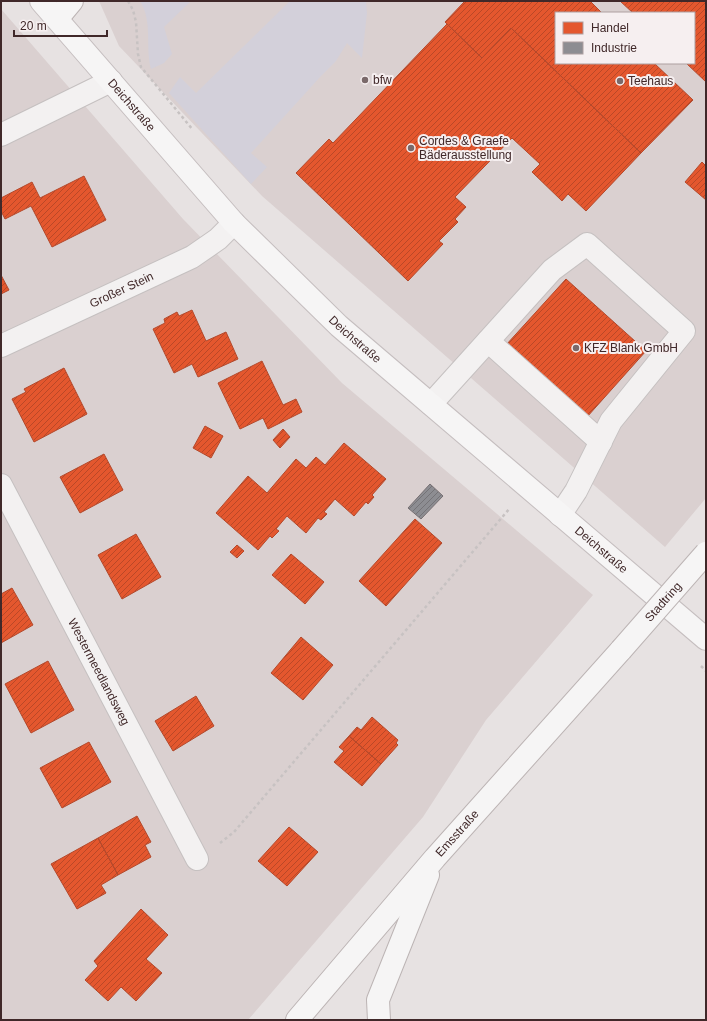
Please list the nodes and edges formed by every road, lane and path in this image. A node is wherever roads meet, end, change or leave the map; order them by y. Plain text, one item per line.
1 (41, 1) edge
2 (72, 1) edge
3 (128, 1) edge
4 (57, 19) junction
5 (112, 81) junction
6 (194, 132) dead end
7 (1, 135) edge
8 (234, 224) junction
9 (488, 341) junction
10 (1, 346) edge
11 (431, 404) junction
12 (601, 442) junction
13 (1, 485) edge
14 (528, 487) junction
15 (560, 515) junction
16 (706, 553) edge
17 (706, 639) edge
18 (621, 650) joint
19 (435, 858) junction
20 (197, 859) joint
21 (297, 1020) edge
22 (379, 1020) edge

1 - 4 main road, Deichstraße
2 - 4 main road
3 - 6 path
4 - 5 main road, Deichstraße
5 - 7 street
5 - 8 main road, Deichstraße
8 - 10 street, Großer Stein
8 - 11 main road, Deichstraße
9 - 11 street
9 - 12 street
9 - 12 street
11 - 14 main road, Deichstraße
12 - 15 street
13 - 20 street, Westermeedlandsweg
14 - 15 main road, Deichstraße
14 - 20 path
15 - 17 main road, Deichstraße
16 - 18 main road, Stadtring, bridge
18 - 19 main road, Emsstraße
19 - 21 main road, Emsstraße
19 - 22 main road

